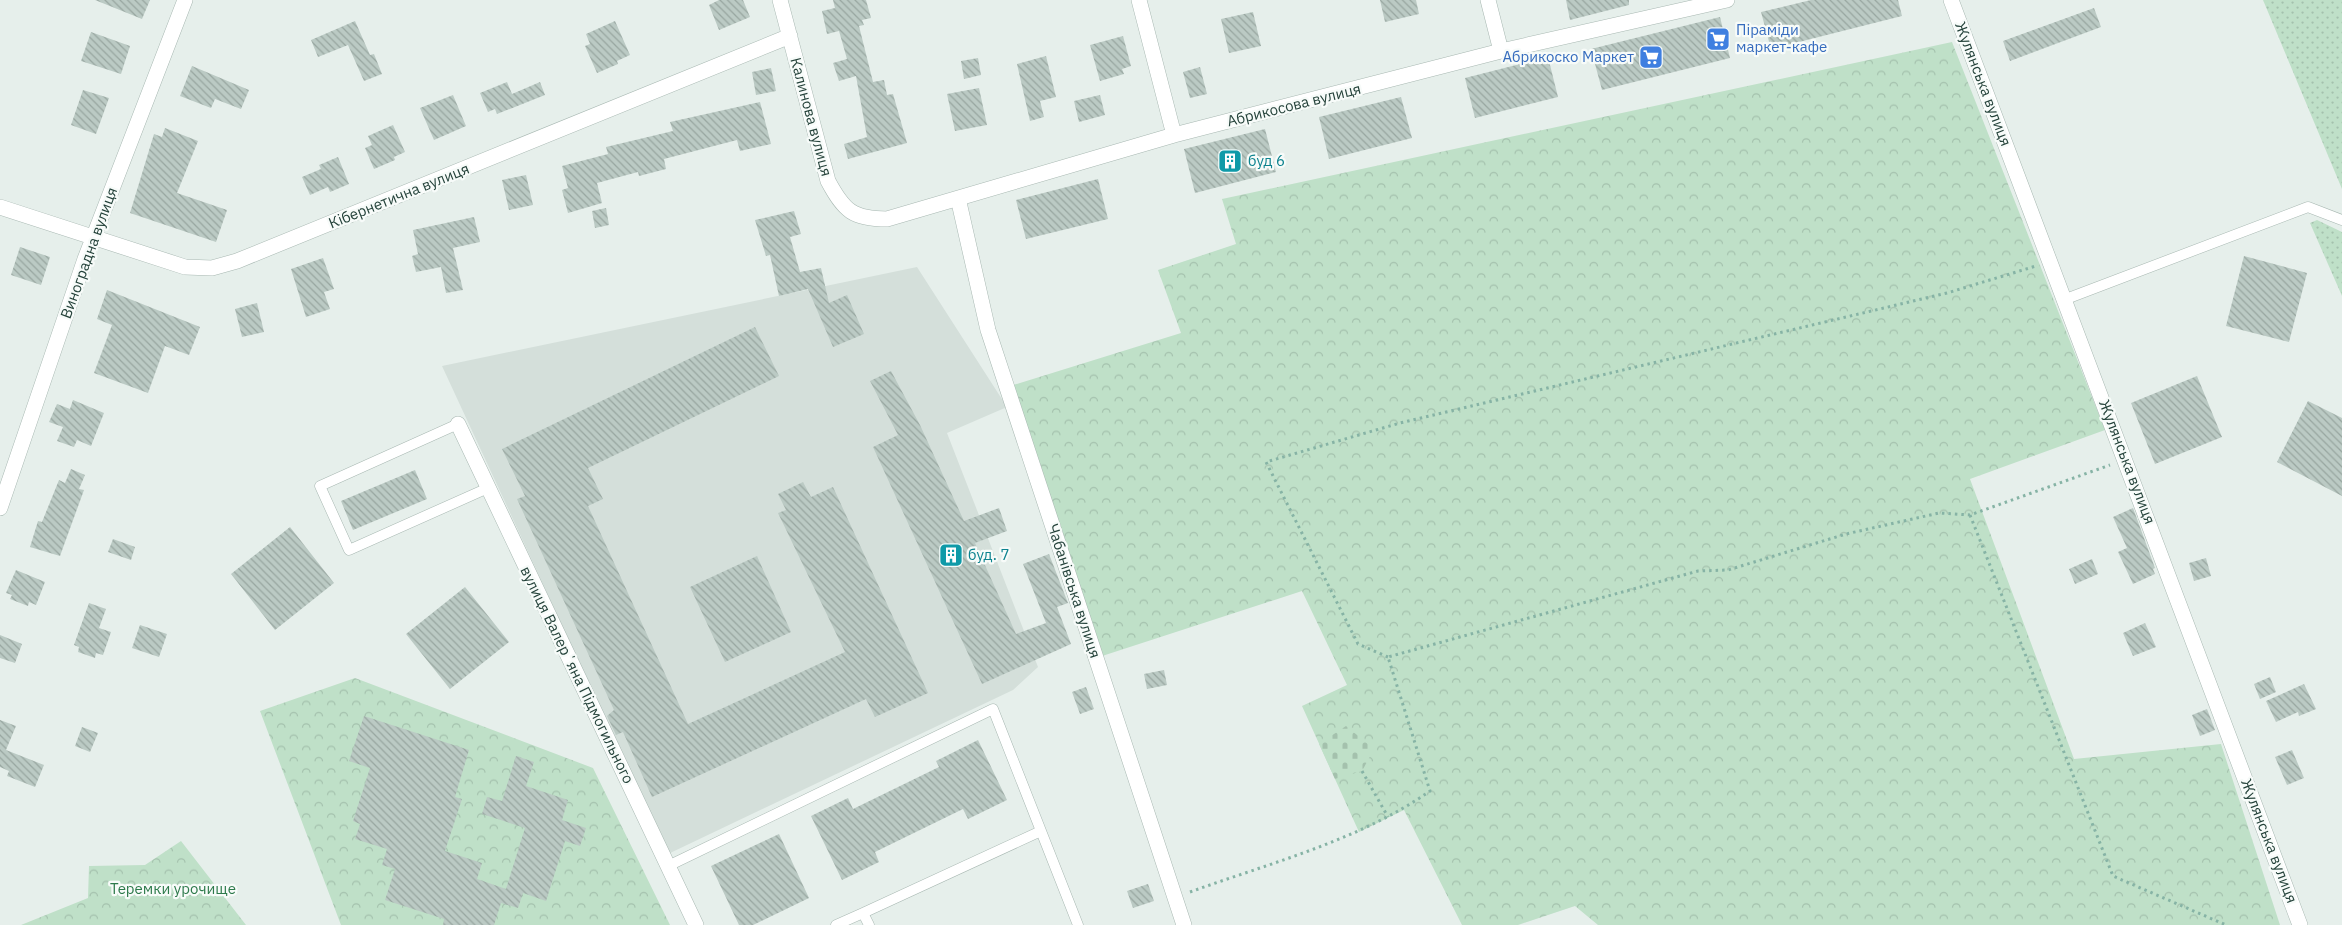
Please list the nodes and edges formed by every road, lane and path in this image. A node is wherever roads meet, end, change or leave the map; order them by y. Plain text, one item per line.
1 (184, 0) edge
2 (780, 0) edge
3 (1140, 0) edge
4 (1488, 0) edge
5 (1727, 0) edge
6 (1951, 0) edge
7 (790, 36) junction
8 (1502, 51) junction
9 (1174, 136) junction
10 (958, 198) junction
11 (0, 207) edge
12 (864, 219) joint
13 (2342, 220) edge
14 (94, 236) junction
15 (2051, 262) junction
16 (2066, 299) junction
17 (458, 424) joint
18 (2126, 459) junction
19 (488, 488) junction
20 (0, 508) edge
21 (1970, 515) junction
22 (1388, 657) junction
23 (1362, 771) dead end
24 (1388, 817) junction
25 (1041, 831) junction
26 (668, 866) junction
27 (1175, 897) junction
28 (863, 913) junction
29 (696, 925) edge
30 (836, 925) edge
31 (869, 925) edge
32 (1078, 925) edge
33 (1184, 925) edge
34 (2226, 925) edge
35 (2300, 925) edge

1 - 14 street, Виноградна вулиця
2 - 7 street, Калинова вулиця
3 - 9 street
4 - 8 street
5 - 8 street, Абрикосова вулиця
6 - 15 street, Жулянська вулиця
7 - 12 street, Калинова вулиця
7 - 14 street, Кібернетична вулиця
8 - 9 street, Абрикосова вулиця
9 - 10 street, Абрикосова вулиця
10 - 12 street, Абрикосова вулиця
10 - 27 street, Чабанівська вулиця
11 - 14 street, Кібернетична вулиця
13 - 16 lane
14 - 20 street, Виноградна вулиця
15 - 16 street, Жулянська вулиця
15 - 22 path
16 - 18 street, Жулянська вулиця
17 - 19 street, вулиця Валерʼяна Підмогильного
17 - 19 lane
18 - 21 path
18 - 35 street, Жулянська вулиця
19 - 26 street, вулиця Валерʼяна Підмогильного
21 - 22 path
21 - 34 path
22 - 24 path
23 - 24 path
24 - 27 path
25 - 26 lane
25 - 28 lane
25 - 32 lane
26 - 29 street, вулиця Валерʼяна Підмогильного
27 - 33 street, Чабанівська вулиця
28 - 30 lane
28 - 31 lane

